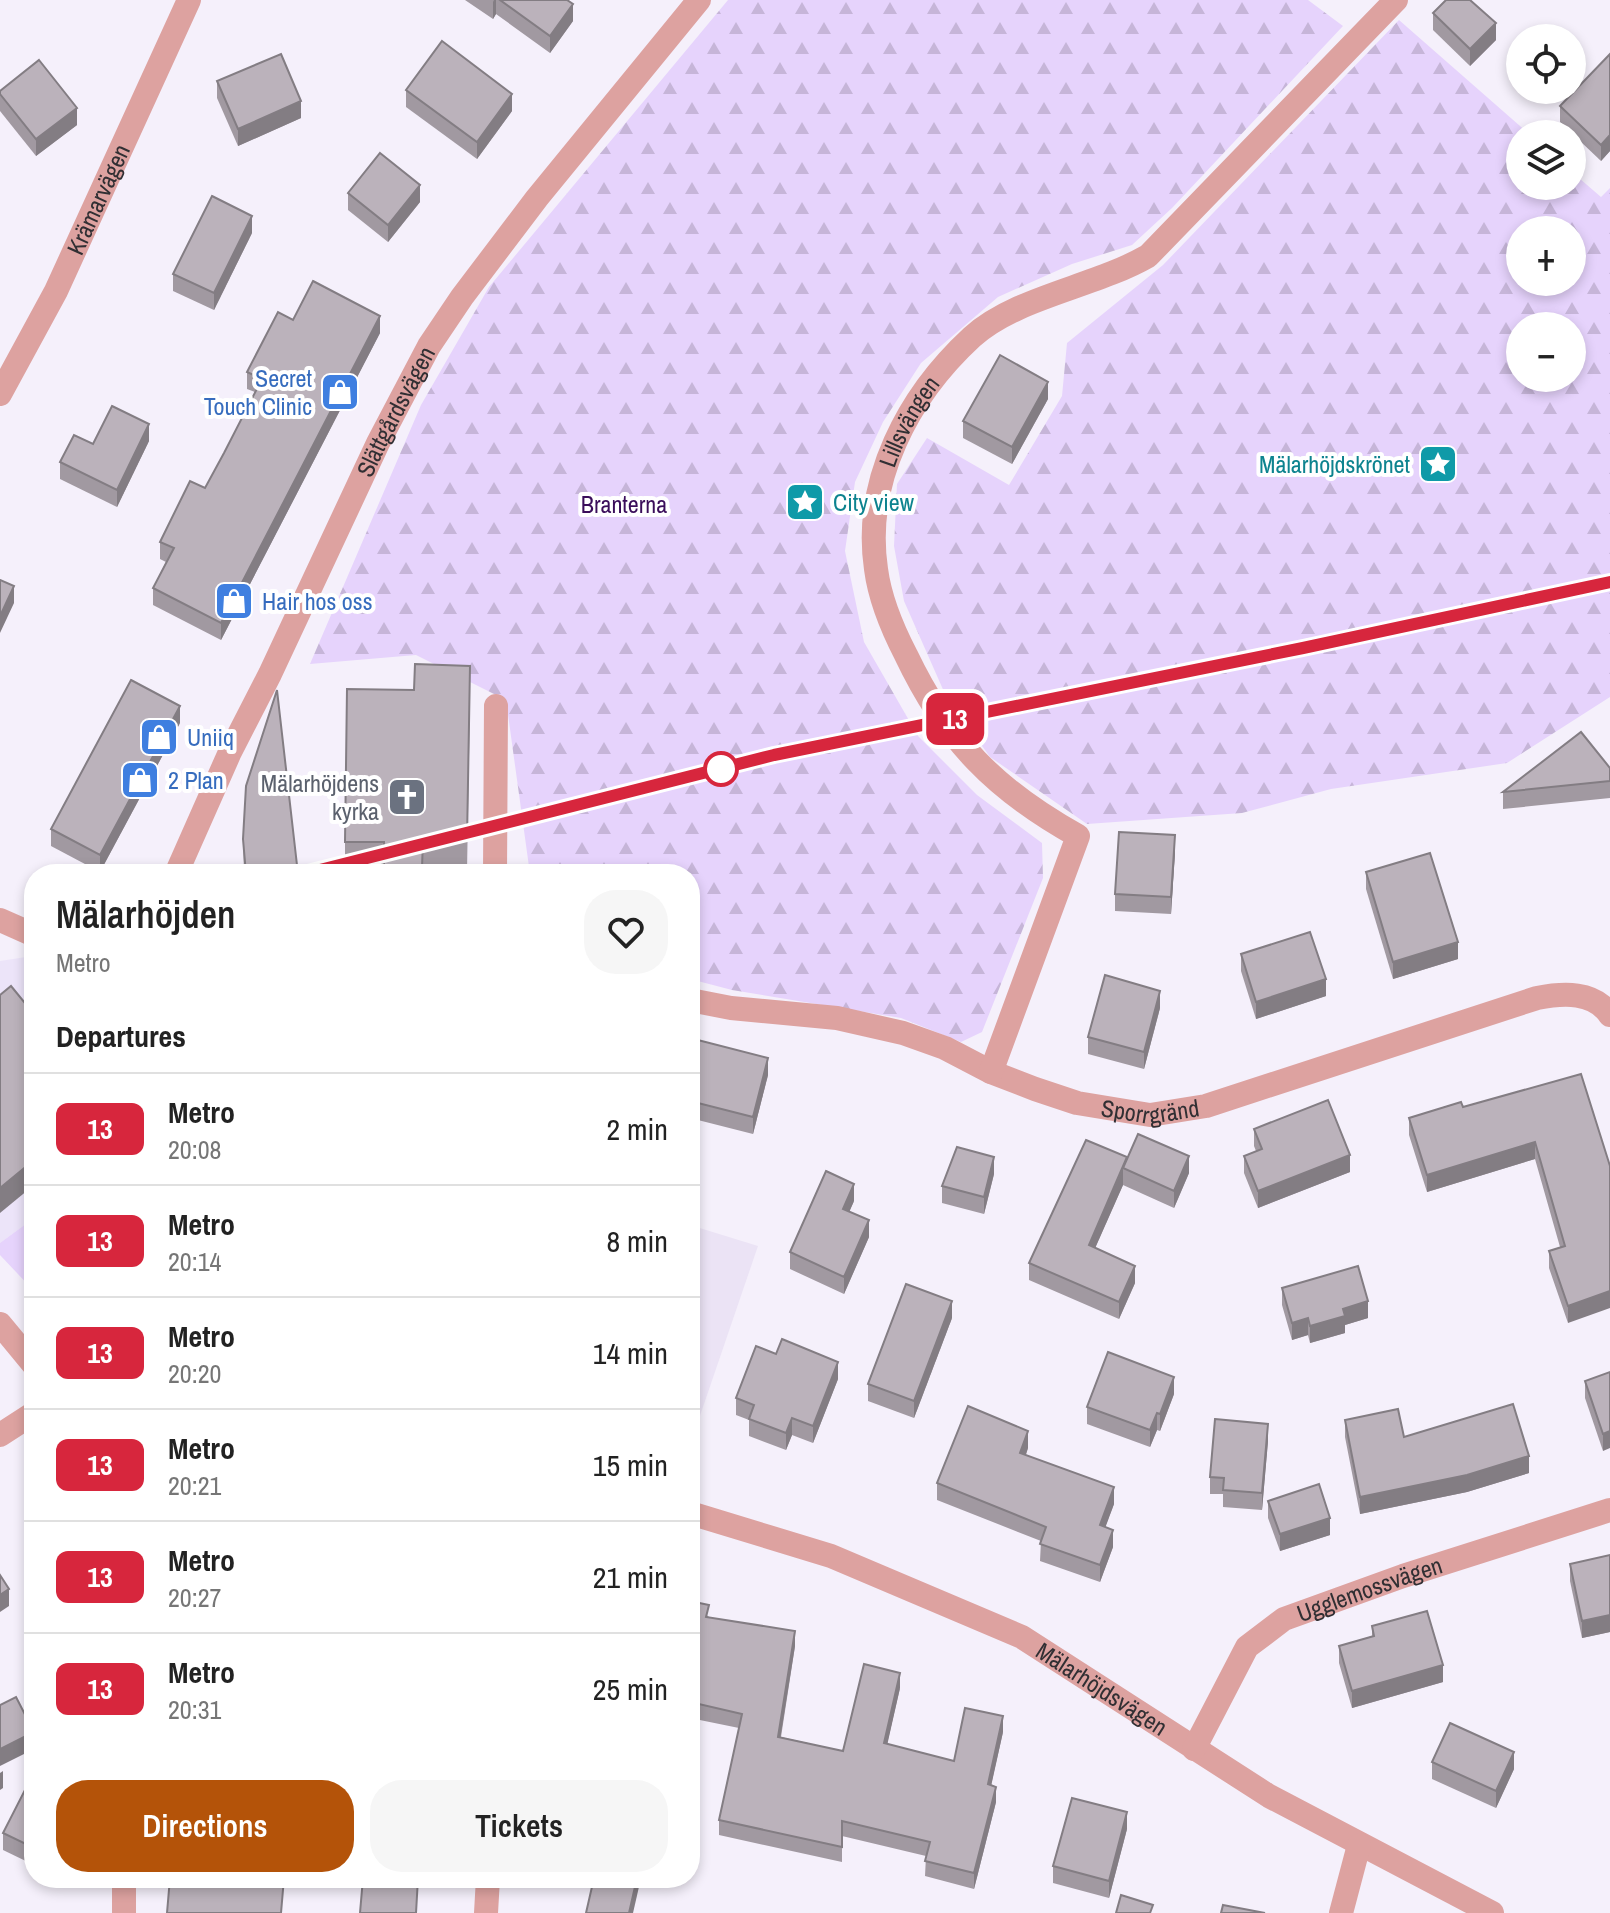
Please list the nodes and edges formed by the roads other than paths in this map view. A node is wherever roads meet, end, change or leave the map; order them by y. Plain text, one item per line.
1 (189, 0) edge
2 (699, 0) edge
3 (1396, 0) edge
4 (0, 394) edge
5 (496, 706) dead end
6 (180, 864) edge
7 (495, 864) edge
8 (0, 920) edge
9 (24, 931) edge
10 (700, 1002) edge
11 (1609, 1013) edge
12 (991, 1072) junction
13 (0, 1324) edge
14 (24, 1353) edge
15 (24, 1419) edge
16 (0, 1435) edge
17 (1610, 1510) edge
18 (700, 1516) edge
19 (1194, 1749) junction
20 (1359, 1845) junction
21 (124, 1888) edge
22 (487, 1888) edge
23 (124, 1913) edge
24 (486, 1913) edge
25 (1341, 1913) edge
26 (1492, 1913) edge

1 - 4 street, Krämarvägen
2 - 6 street, Slättgårdsvägen
3 - 12 street, Lillsvängen
5 - 7 street
8 - 9 street
10 - 12 street, Sporrgränd
11 - 12 street, Sporrgränd
13 - 14 street
15 - 16 street
17 - 19 street, Ugglemossvägen
18 - 19 street, Mälarhöjdsvägen
19 - 20 street, Mälarhöjdsvägen
20 - 25 street
20 - 26 street, Mälarhöjdsvägen
21 - 23 street
22 - 24 street

